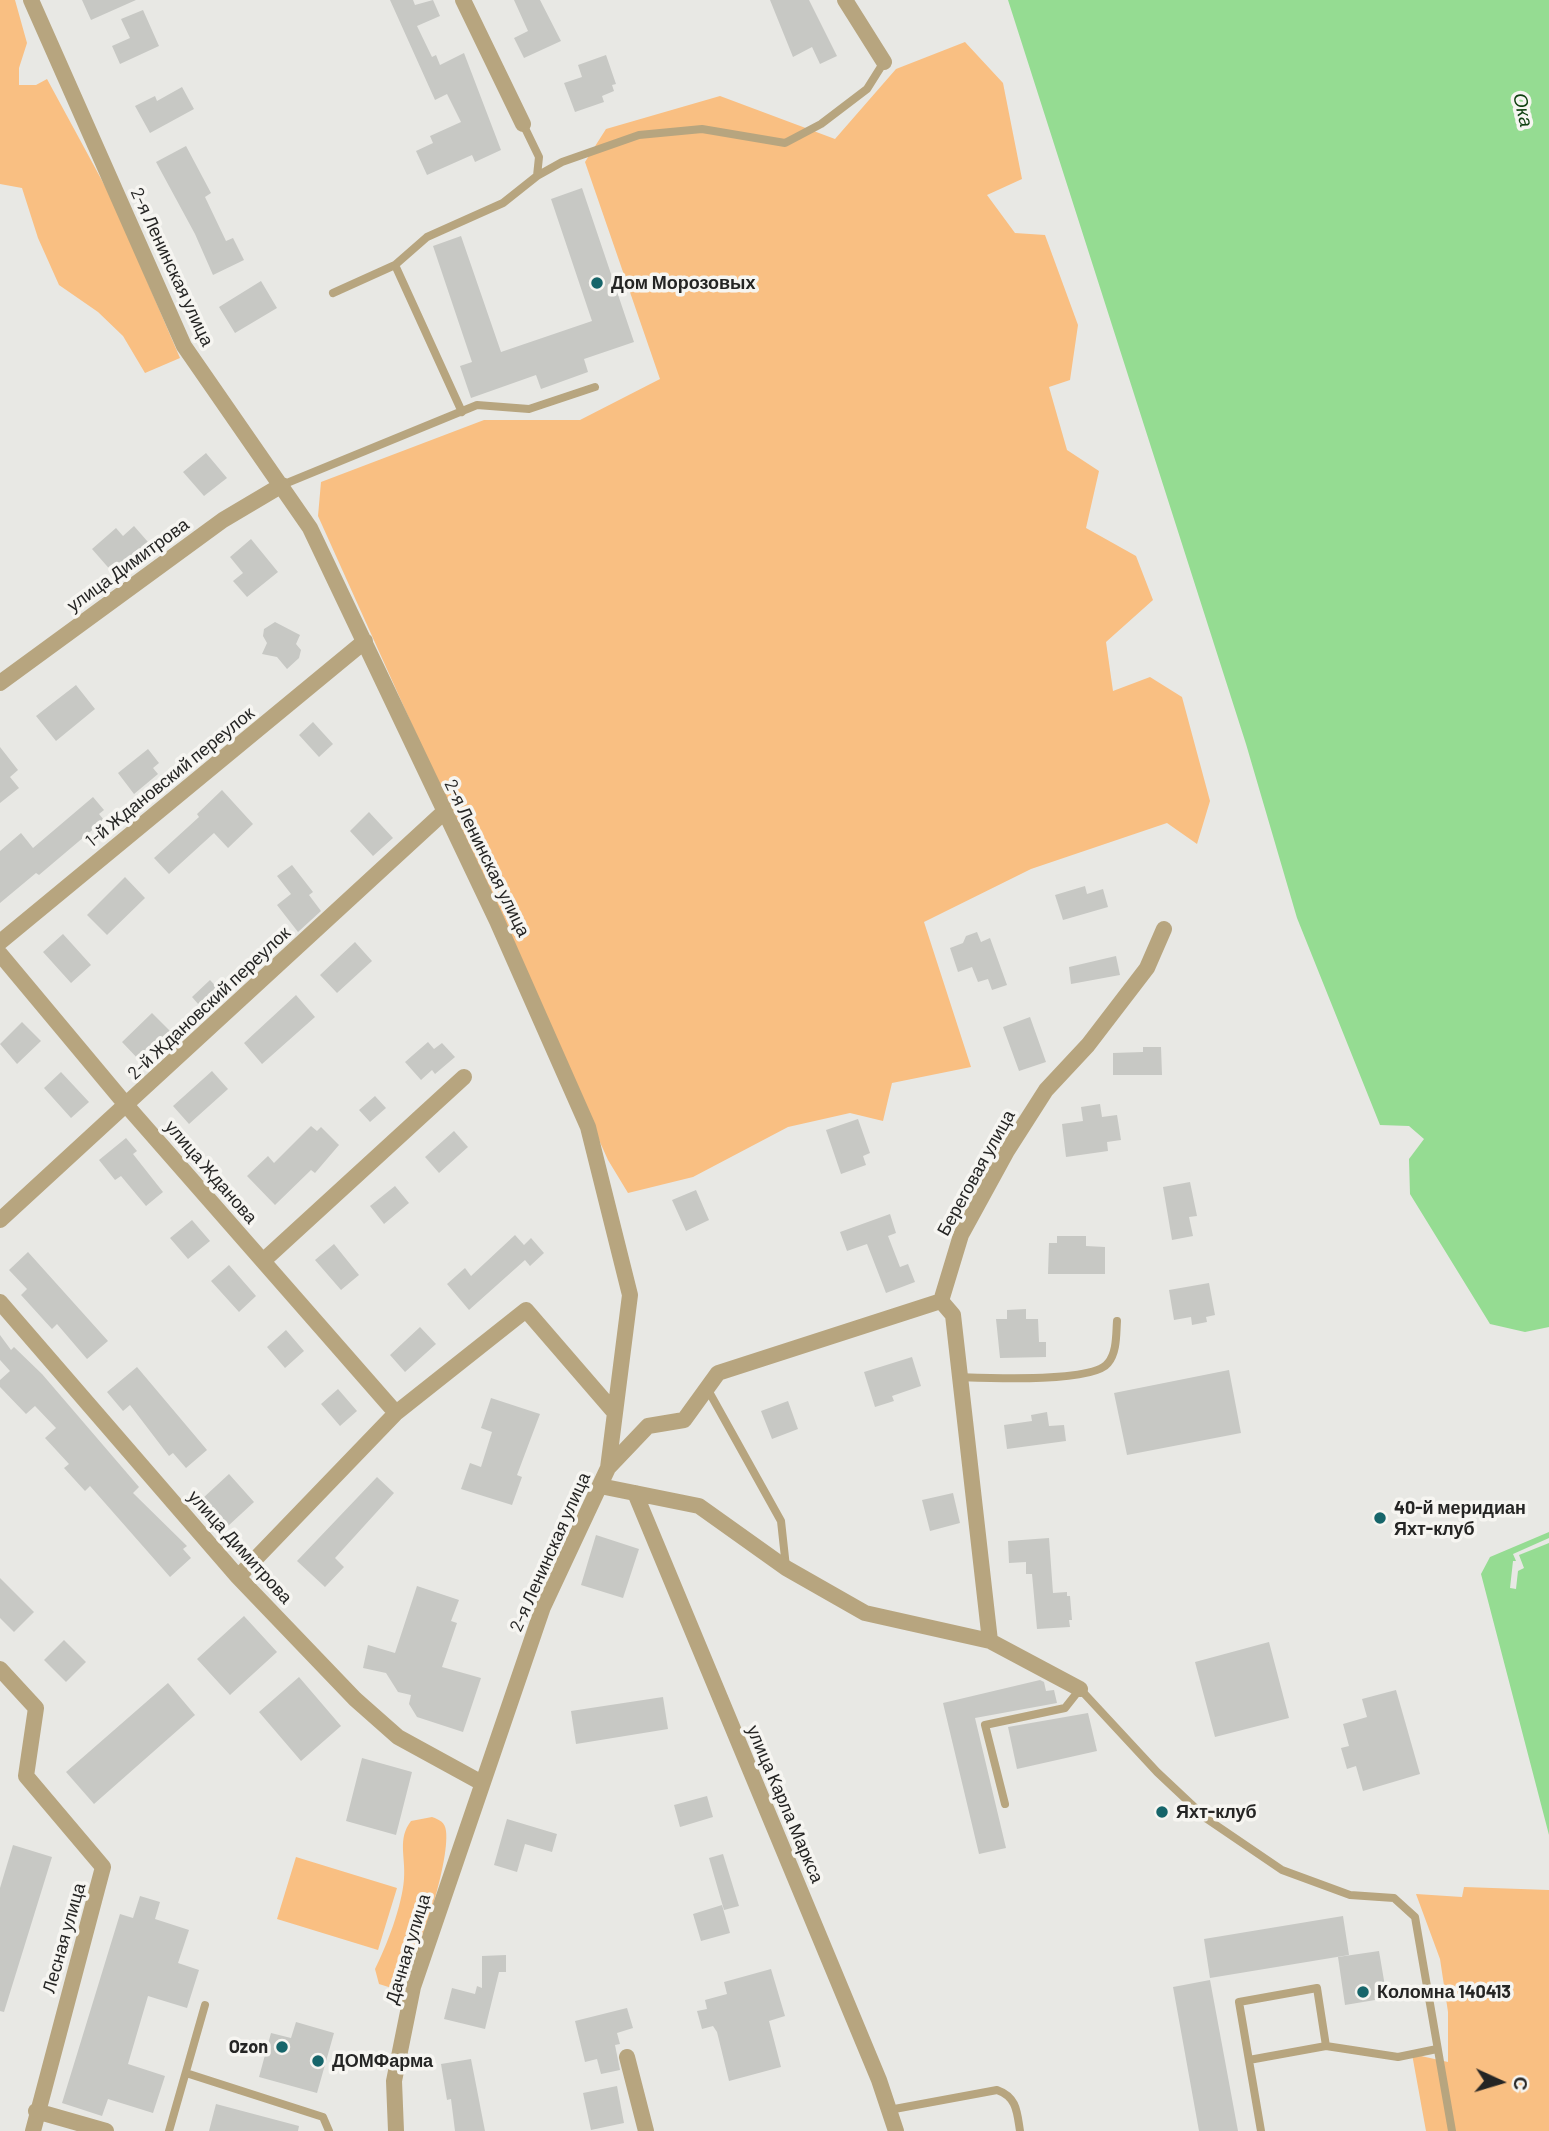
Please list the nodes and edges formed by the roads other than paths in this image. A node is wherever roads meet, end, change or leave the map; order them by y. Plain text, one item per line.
1 (31, 0) edge
2 (463, 0) edge
3 (845, 0) edge
4 (884, 62) joint
5 (523, 124) joint
6 (537, 176) junction
7 (395, 265) junction
8 (333, 293) dead end
9 (595, 387) dead end
10 (462, 412) junction
11 (282, 485) junction
12 (365, 641) junction
13 (0, 682) edge
14 (444, 812) junction
15 (1164, 929) dead end
16 (0, 942) edge
17 (0, 954) edge
18 (464, 1077) dead end
19 (127, 1106) junction
20 (0, 1220) edge
21 (263, 1261) junction
22 (941, 1301) junction
23 (0, 1302) edge
24 (1117, 1321) dead end
25 (960, 1377) junction
26 (708, 1390) junction
27 (396, 1413) junction
28 (615, 1413) junction
29 (608, 1468) junction
30 (600, 1486) junction
31 (635, 1493) junction
32 (786, 1568) junction
33 (238, 1577) junction
34 (990, 1641) junction
35 (0, 1669) edge
36 (1080, 1689) junction
37 (482, 1783) junction
38 (1005, 1804) dead end
39 (205, 2005) dead end
40 (1326, 2046) junction
41 (1437, 2049) junction
42 (627, 2057) dead end
43 (1249, 2060) junction
44 (186, 2073) junction
45 (889, 2110) junction
46 (36, 2111) junction
47 (33, 2131) edge
48 (106, 2131) edge
49 (169, 2131) edge
50 (329, 2131) edge
51 (396, 2131) edge
52 (646, 2131) edge
53 (896, 2131) edge
54 (1020, 2131) edge
55 (1261, 2131) edge
56 (1452, 2131) edge

1 - 11 street, 2-я Ленинская улица
2 - 5 street
3 - 4 street
4 - 6 lane
5 - 6 lane
6 - 7 lane
7 - 8 lane
7 - 10 lane
9 - 10 lane
10 - 11 lane
11 - 12 street, 2-я Ленинская улица
11 - 13 street, улица Димитрова
12 - 14 street, 2-я Ленинская улица
12 - 16 street, 1-й Ждановский переулок
14 - 19 street, 2-й Ждановский переулок
14 - 28 street, 2-я Ленинская улица
15 - 22 street, Береговая улица
17 - 19 street, улица Жданова
18 - 21 street
19 - 20 street, 2-й Ждановский переулок
19 - 21 street, улица Жданова
21 - 27 street, улица Жданова
22 - 25 street
22 - 26 street
23 - 33 street, улица Димитрова
24 - 25 lane
25 - 34 street
26 - 29 street
26 - 32 lane
27 - 28 street
27 - 33 street
28 - 29 street, 2-я Ленинская улица
29 - 30 street, 2-я Ленинская улица
30 - 31 street
30 - 37 street, 2-я Ленинская улица
31 - 32 street
31 - 45 street, улица Карла Маркса
32 - 34 street
33 - 37 street, улица Димитрова
34 - 36 street
35 - 46 street, Лесная улица
36 - 38 lane
36 - 41 lane
37 - 51 street, Дачная улица
39 - 44 lane
40 - 41 lane
40 - 43 lane
40 - 43 lane
41 - 56 lane
42 - 52 street
43 - 55 lane
44 - 49 lane
44 - 50 lane
45 - 53 street, улица Карла Маркса
45 - 54 lane
46 - 47 street, Лесная улица
46 - 48 street

